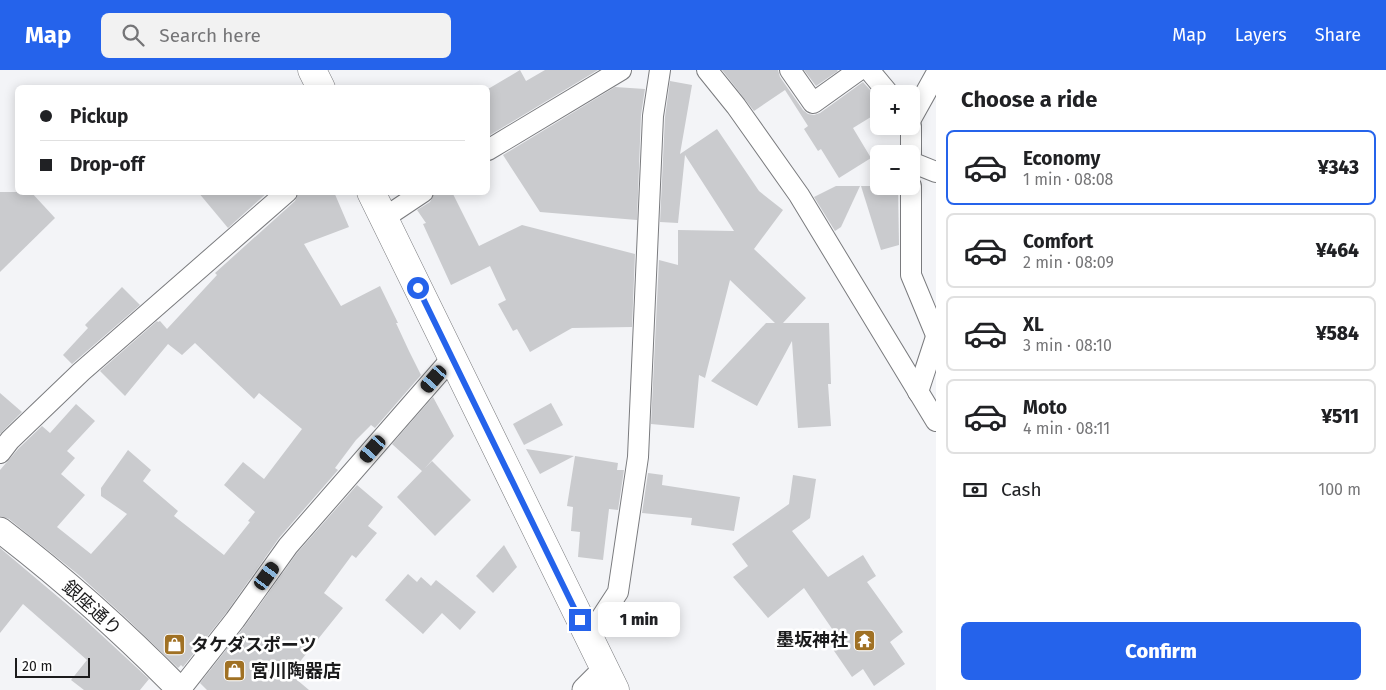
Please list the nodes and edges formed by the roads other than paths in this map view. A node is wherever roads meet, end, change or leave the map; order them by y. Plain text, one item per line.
1 (312, 70) edge
2 (622, 70) edge
3 (660, 70) edge
4 (707, 70) edge
5 (790, 70) edge
6 (860, 70) edge
7 (869, 70) edge
8 (936, 74) edge
9 (320, 85) edge
10 (882, 85) edge
11 (920, 103) edge
12 (490, 149) edge
13 (920, 166) edge
14 (936, 172) edge
15 (284, 195) edge
16 (372, 195) edge
17 (418, 195) edge
18 (911, 195) edge
19 (384, 218) junction
20 (936, 336) edge
21 (452, 358) junction
22 (918, 392) junction
23 (936, 421) edge
24 (0, 453) edge
25 (0, 530) edge
26 (588, 638) junction
27 (609, 680) edge
28 (180, 690) edge
29 (585, 690) edge

1 - 9 main road
2 - 12 street
3 - 26 street
4 - 22 street
5 - 6 street
7 - 10 street
8 - 11 street
13 - 14 street
15 - 24 street
16 - 19 main road
17 - 19 street
18 - 20 street
19 - 21 main road
20 - 22 street
21 - 26 main road
21 - 28 street
22 - 23 street
25 - 28 street, 銀座通り
26 - 27 main road
27 - 29 street

